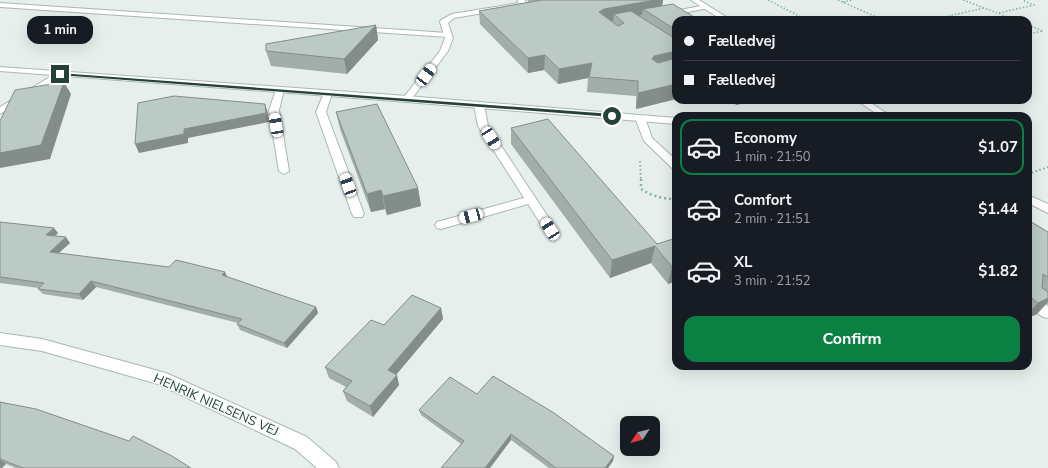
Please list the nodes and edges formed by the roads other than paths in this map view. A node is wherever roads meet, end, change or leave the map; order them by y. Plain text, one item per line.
1 (520, 0) edge
2 (694, 0) edge
3 (0, 6) edge
4 (706, 7) junction
5 (661, 15) edge
6 (721, 16) edge
7 (448, 35) junction
8 (0, 69) edge
9 (60, 74) junction
10 (280, 90) junction
11 (328, 93) junction
12 (407, 99) junction
13 (866, 104) edge
14 (479, 105) junction
15 (0, 111) edge
16 (880, 112) edge
17 (640, 118) junction
18 (672, 121) edge
19 (672, 162) edge
20 (284, 171) dead end
21 (531, 200) junction
22 (1032, 200) edge
23 (1048, 209) edge
24 (358, 214) dead end
25 (441, 224) dead end
26 (550, 229) dead end
27 (1032, 302) edge
28 (1048, 313) edge
29 (0, 339) edge
30 (330, 468) edge

1 - 7 street
2 - 4 street
3 - 7 street
4 - 5 street
4 - 6 street
7 - 12 street
8 - 9 street
9 - 10 street
9 - 15 street
10 - 11 street
10 - 20 street
11 - 12 street
11 - 24 street
12 - 14 street
13 - 16 street
14 - 17 street
14 - 21 street
17 - 18 street
17 - 19 street
21 - 25 street
21 - 26 street
22 - 23 street
27 - 28 street
29 - 30 street, HENRIK NIELSENS VEJ

